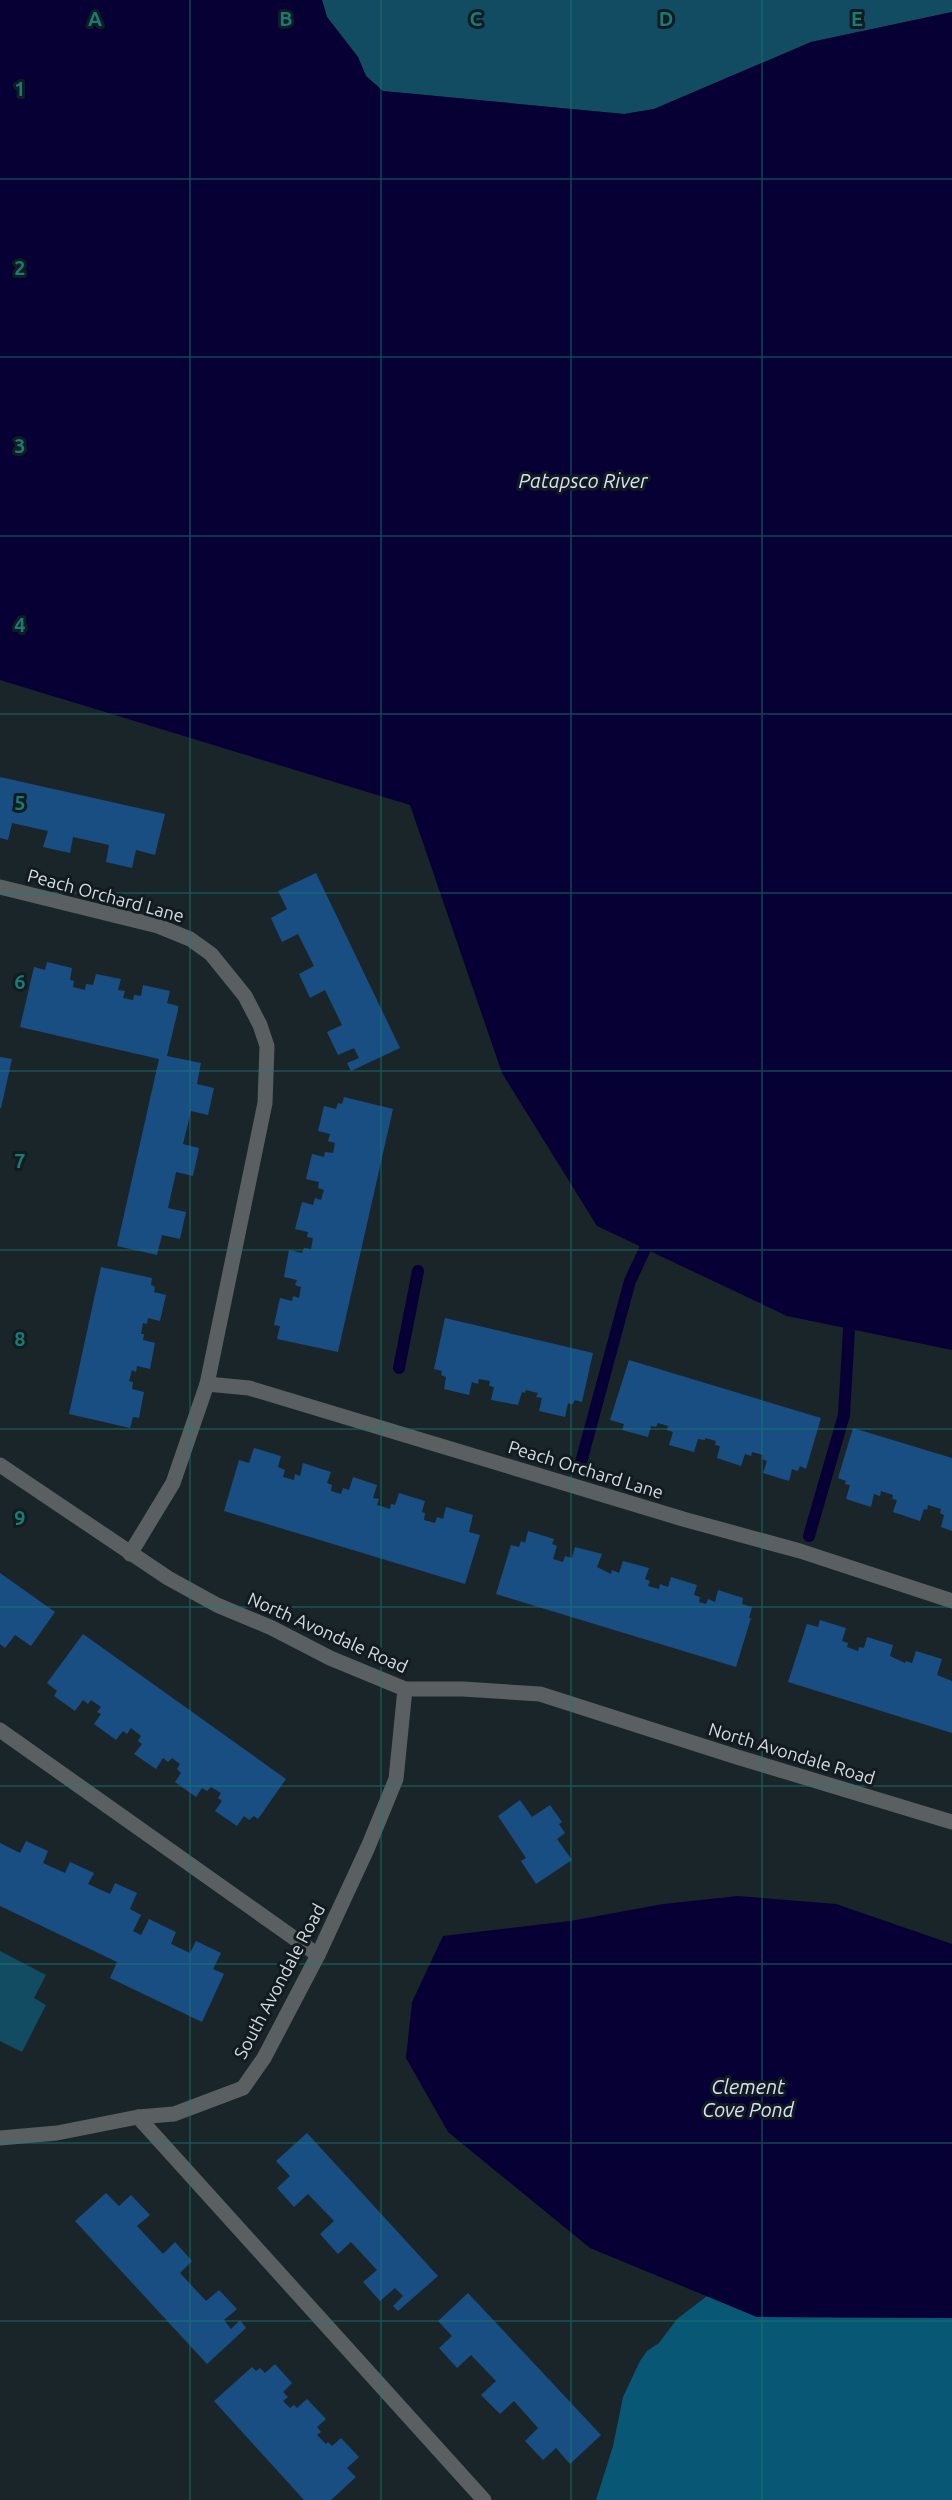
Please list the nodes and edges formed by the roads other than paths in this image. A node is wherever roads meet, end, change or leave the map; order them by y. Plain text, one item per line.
1 (0, 887) edge
2 (207, 1384) junction
3 (0, 1465) edge
4 (130, 1554) junction
5 (952, 1601) edge
6 (405, 1689) junction
7 (0, 1730) edge
8 (952, 1822) edge
9 (318, 1955) junction
10 (138, 2117) junction
11 (0, 2138) edge
12 (484, 2500) edge

1 - 2 street, Peach Orchard Lane
2 - 4 street, Peach Orchard Lane
2 - 5 street, Peach Orchard Lane
3 - 4 street, North Avondale Road
4 - 6 street, North Avondale Road
6 - 8 street, North Avondale Road
6 - 9 street, South Avondale Road
7 - 9 street
9 - 10 street, South Avondale Road
10 - 11 street, South Avondale Road
10 - 12 street

